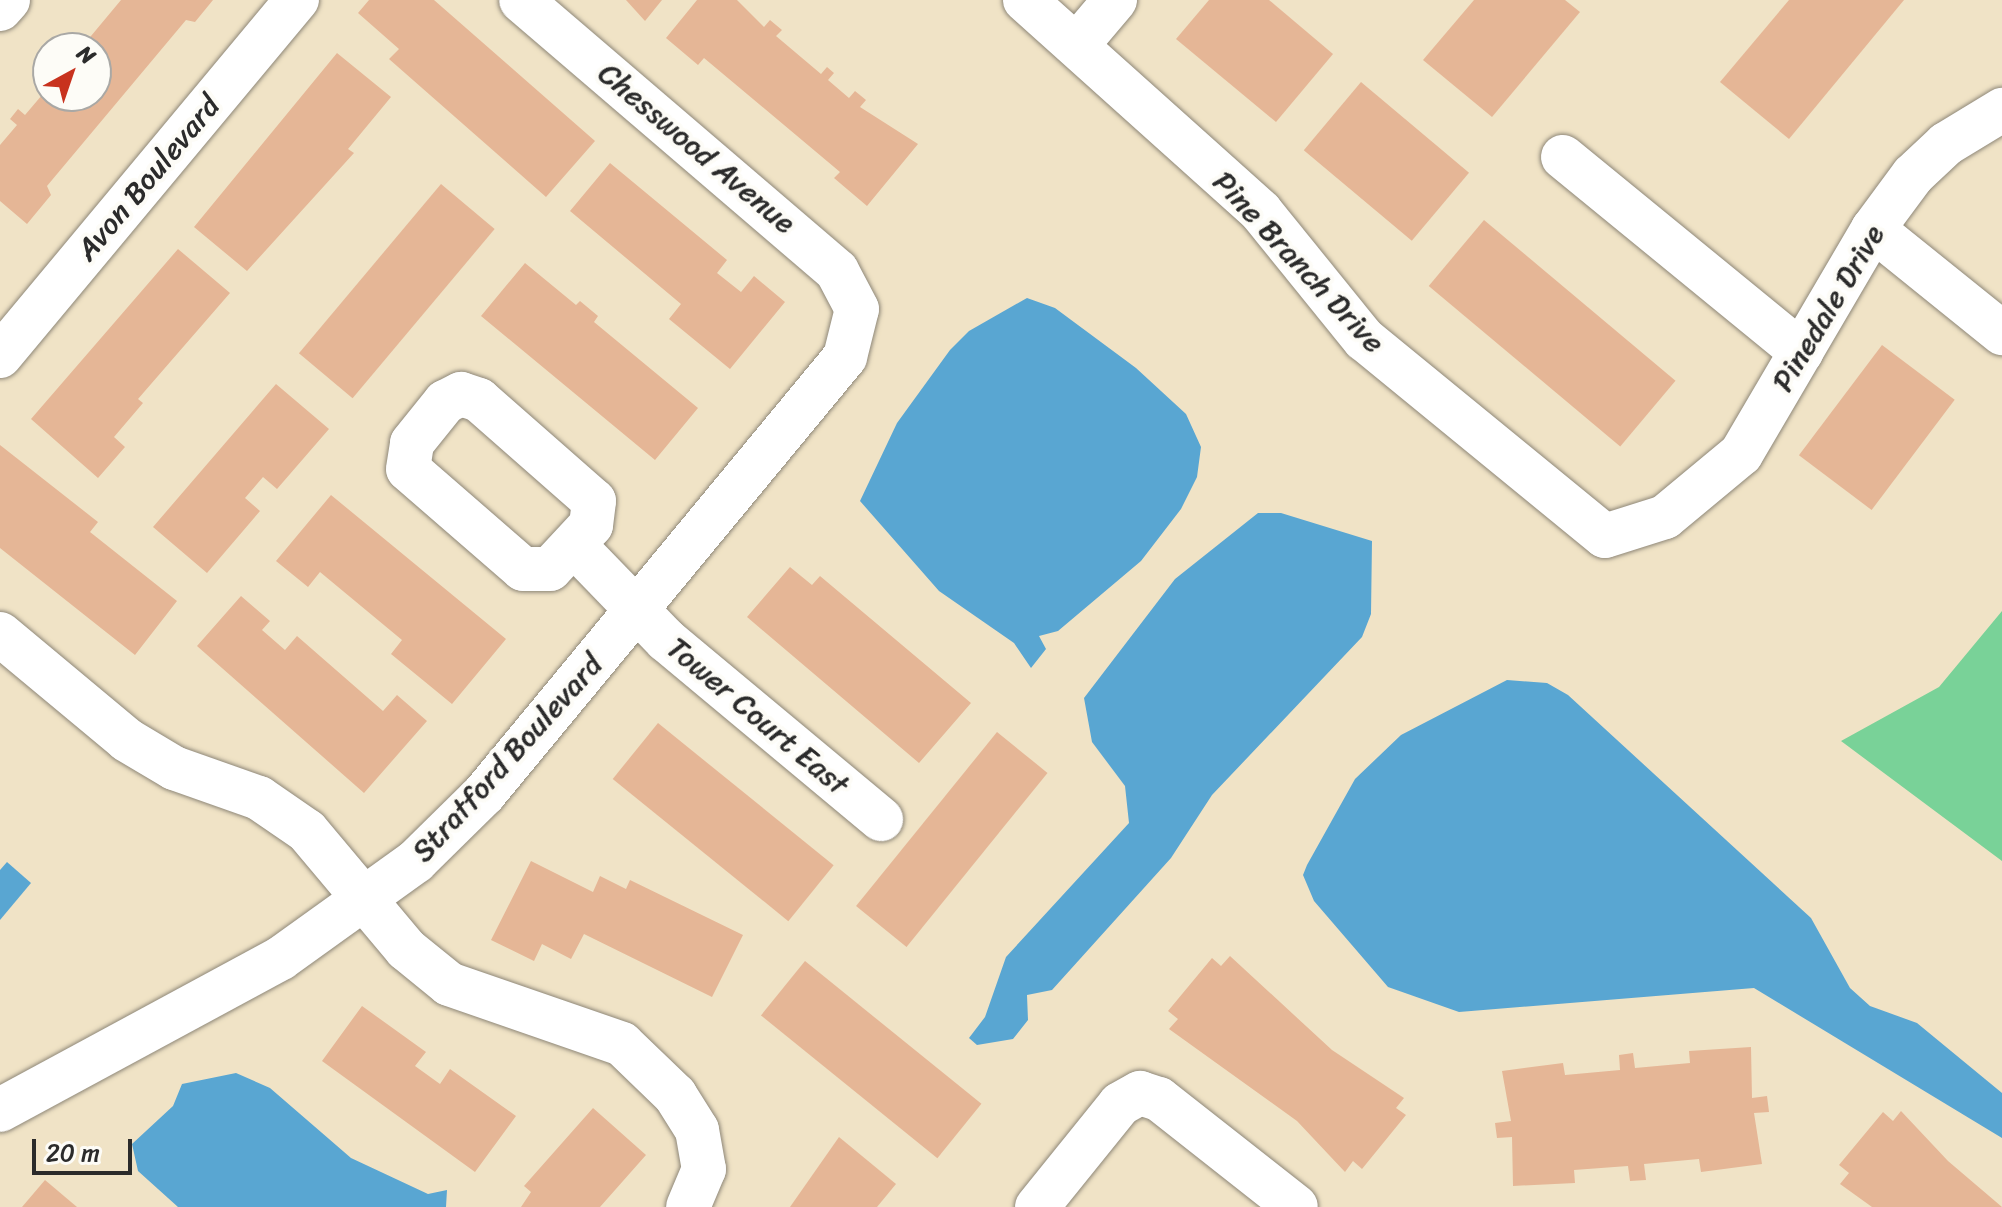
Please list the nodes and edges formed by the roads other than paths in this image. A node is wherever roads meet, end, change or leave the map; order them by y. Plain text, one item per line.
1 (8, 0) edge
2 (297, 0) edge
3 (521, 0) edge
4 (1025, 0) edge
5 (1115, 0) edge
6 (0, 9) edge
7 (1077, 45) junction
8 (2002, 110) edge
9 (1563, 157) dead end
10 (1873, 229) junction
11 (857, 309) joint
12 (2002, 333) edge
13 (1801, 352) junction
14 (0, 356) edge
15 (1665, 517) joint
16 (574, 545) dead end
17 (638, 609) junction
18 (0, 634) edge
19 (881, 819) dead end
20 (371, 900) junction
21 (0, 1110) edge
22 (688, 1207) edge
23 (1037, 1207) edge
24 (1296, 1207) edge

1 - 6 street
2 - 14 street, Avon Boulevard
3 - 11 street, Chesswood Avenue
4 - 7 street, Pine Branch Drive
5 - 7 street
7 - 15 street, Pine Branch Drive
8 - 10 street, Pinedale Drive
9 - 13 street
10 - 12 street
10 - 13 street, Pinedale Drive
11 - 17 street, Stratford Boulevard
13 - 15 street, Pinedale Drive
16 - 17 street, Tower Court East
17 - 19 street, Tower Court East
17 - 20 street, Stratford Boulevard
18 - 20 street
20 - 21 street, Stratford Boulevard
20 - 22 street
23 - 24 street

